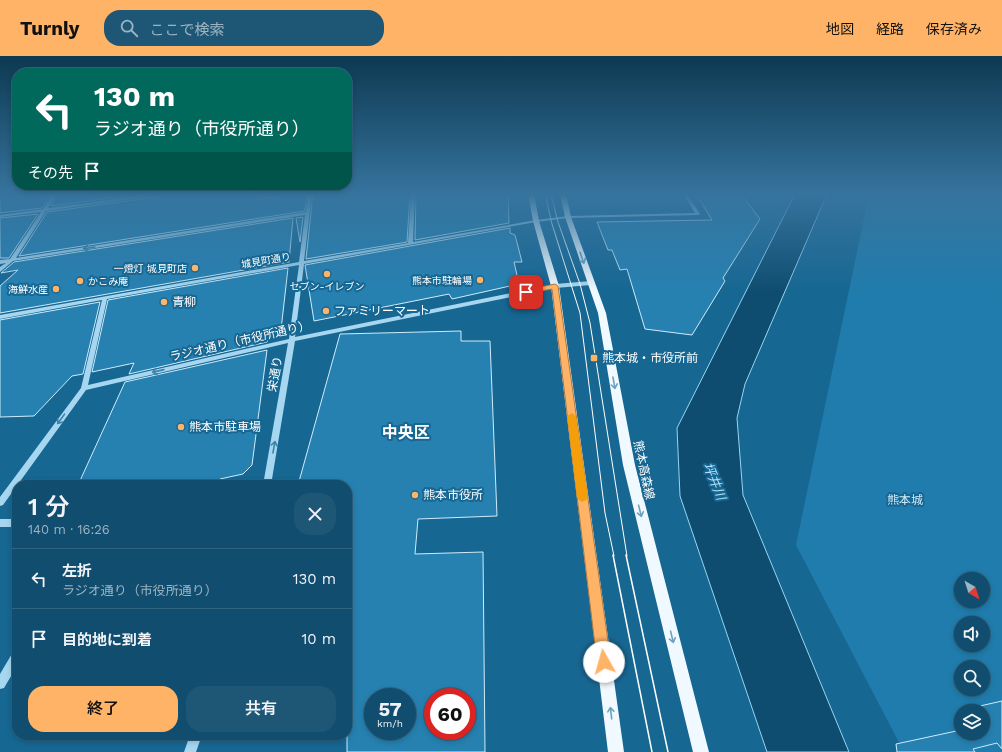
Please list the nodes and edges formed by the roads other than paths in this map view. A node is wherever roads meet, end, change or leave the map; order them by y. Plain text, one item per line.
1 (35, 226) edge
2 (227, 226) edge
3 (305, 226) edge
4 (411, 226) edge
5 (505, 226) edge
6 (538, 226) edge
7 (571, 226) edge
8 (410, 243) junction
9 (12, 260) junction
10 (0, 262) edge
11 (301, 263) junction
12 (0, 270) edge
13 (591, 283) junction
14 (555, 286) junction
15 (105, 298) junction
16 (0, 317) edge
17 (292, 340) junction
18 (84, 388) junction
19 (17, 480) edge
20 (268, 480) edge
21 (12, 487) edge
22 (0, 503) edge
23 (12, 522) edge
24 (0, 523) edge
25 (12, 664) edge
26 (0, 684) edge
27 (194, 740) edge
28 (190, 752) edge
29 (616, 752) edge
30 (701, 752) edge

1 - 9 street
2 -> 9 street
3 - 11 street, 栄通り
4 - 8 street
5 - 8 street, 城見町通り
6 - 14 main road
7 -> 13 main road, 熊本高森線
8 - 11 street, 城見町通り
9 - 10 street
9 - 12 street
11 - 15 street, 城見町通り
11 - 17 street, 栄通り
13 - 14 street, ラジオ通り（市役所通り）
13 -> 30 main road, 熊本高森線
14 - 17 street, ラジオ通り（市役所通り）
29 -> 14 main road
15 - 16 street, 城見町通り
15 - 18 street
17 -> 18 street, ラジオ通り（市役所通り）
20 -> 17 street, 栄通り
18 -> 19 street
21 -> 22 street
23 - 24 street
25 - 26 street
27 - 28 street

